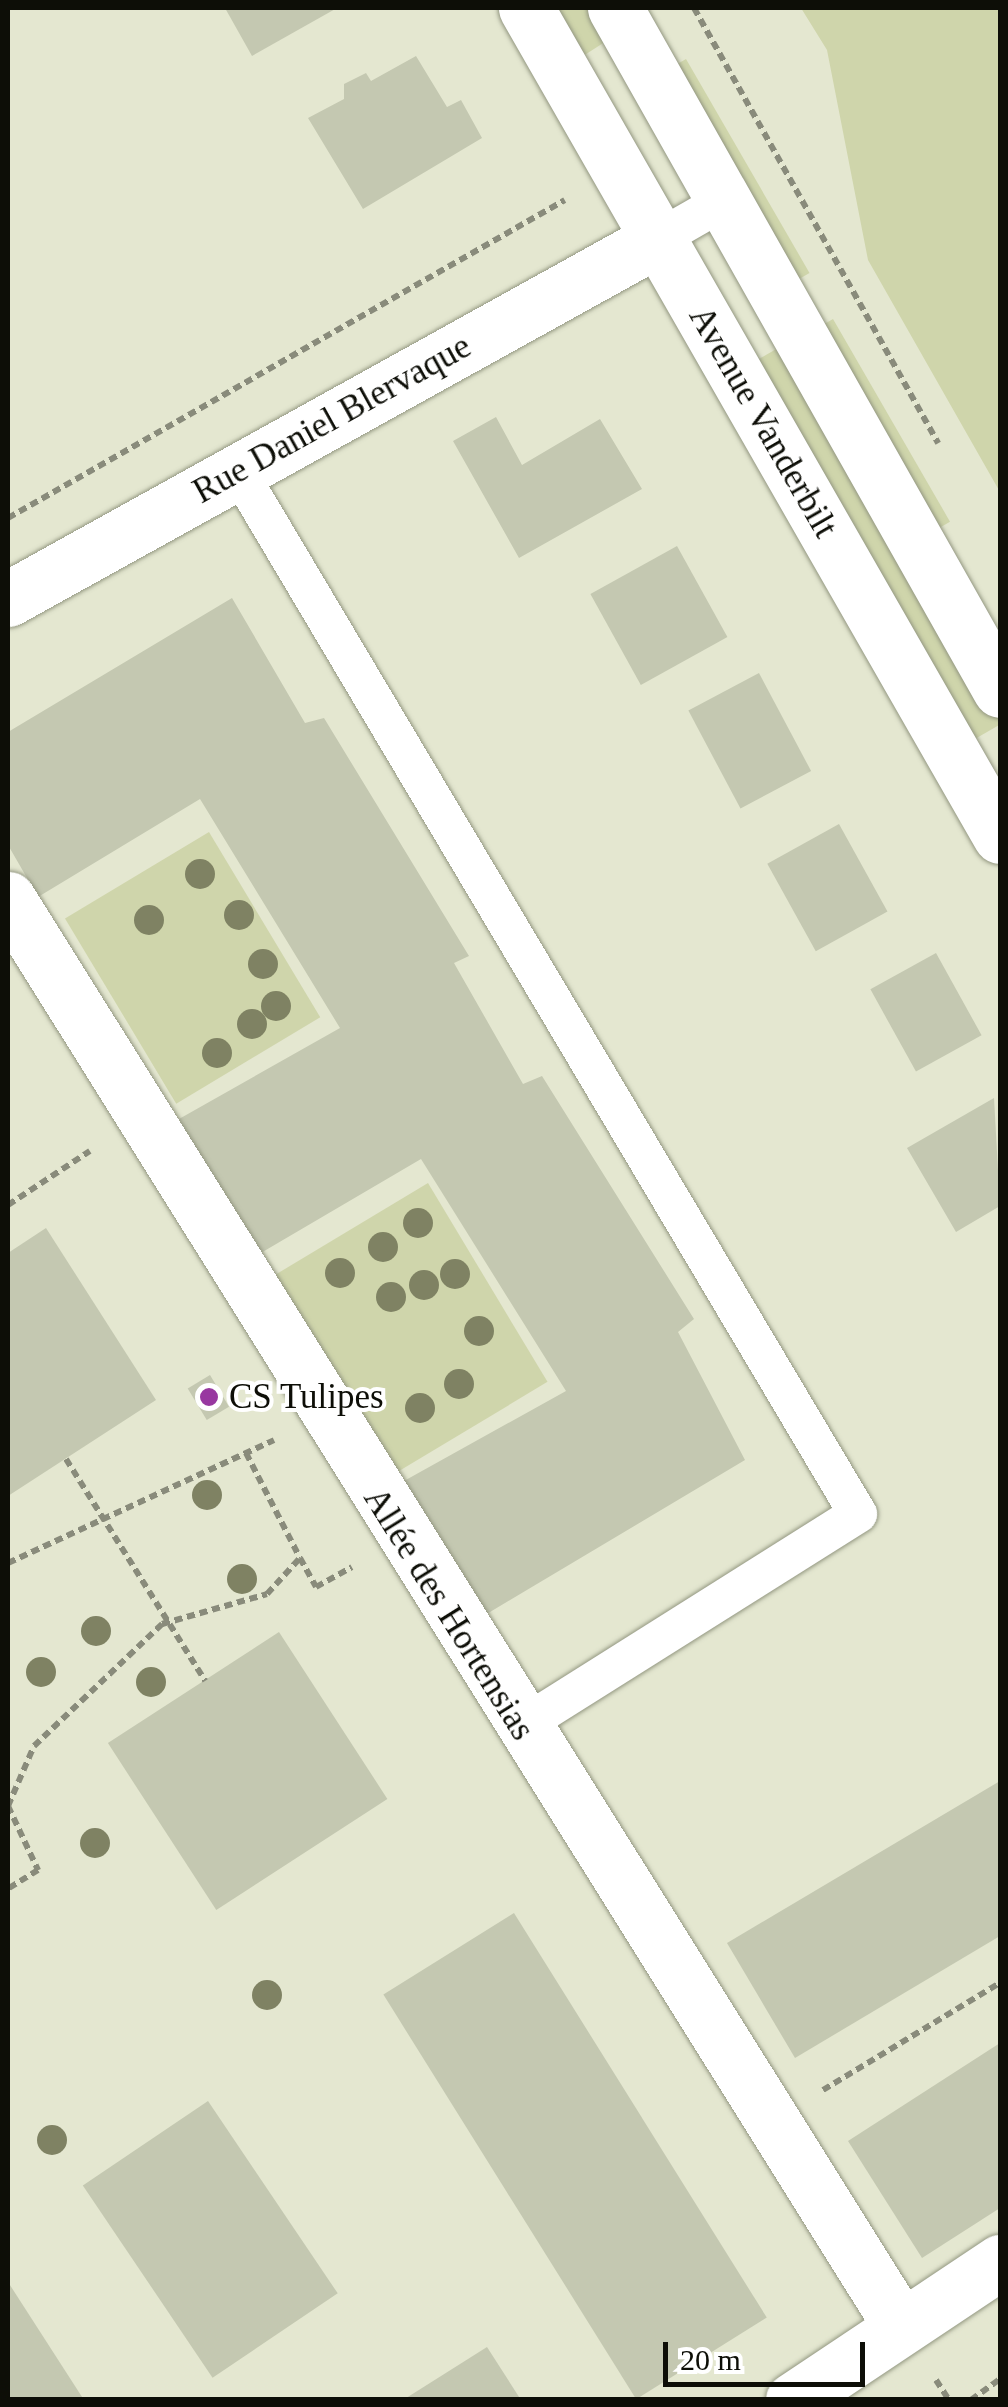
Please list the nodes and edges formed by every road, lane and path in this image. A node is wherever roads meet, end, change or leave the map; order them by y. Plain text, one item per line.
1 (526, 8) edge
2 (615, 8) edge
3 (694, 8) edge
4 (572, 193) dead end
5 (724, 201) junction
6 (658, 239) junction
7 (945, 454) dead end
8 (238, 471) junction
9 (8, 518) edge
10 (8, 600) edge
11 (1000, 690) edge
12 (1000, 836) edge
13 (8, 899) edge
14 (141, 1118) junction
15 (8, 1205) edge
16 (322, 1410) junction
17 (246, 1453) junction
18 (66, 1458) dead end
19 (97, 1516) junction
20 (402, 1540) junction
21 (300, 1558) junction
22 (8, 1563) edge
23 (162, 1624) junction
24 (205, 1681) dead end
25 (520, 1727) junction
26 (8, 1806) edge
27 (8, 1889) edge
28 (1000, 1983) edge
29 (771, 2122) junction
30 (1000, 2262) edge
31 (900, 2324) junction
32 (1000, 2378) edge
33 (793, 2400) edge
34 (971, 2400) edge

1 - 6 street, Avenue Vanderbilt
2 - 5 street, Avenue Vanderbilt
3 - 7 path
4 - 9 path
5 - 6 lane
5 - 11 street, Avenue Vanderbilt
6 - 8 street, Rue Daniel Blervaque
6 - 12 street, Avenue Vanderbilt
8 - 10 street, Rue Daniel Blervaque
8 - 25 lane
13 - 14 street, Allée des Hortensias
14 - 15 path
14 - 16 street, Allée des Hortensias
16 - 17 path
16 - 20 street, Allée des Hortensias
17 - 19 path
17 - 21 path
18 - 19 path
19 - 22 path
19 - 23 path
20 - 21 path
20 - 25 street, Allée des Hortensias
21 - 23 path
23 - 24 path
23 - 26 path
25 - 29 street, Allée des Hortensias
26 - 27 path
28 - 29 path
29 - 31 street, Allée des Hortensias
30 - 31 street
31 - 33 street
32 - 34 path

